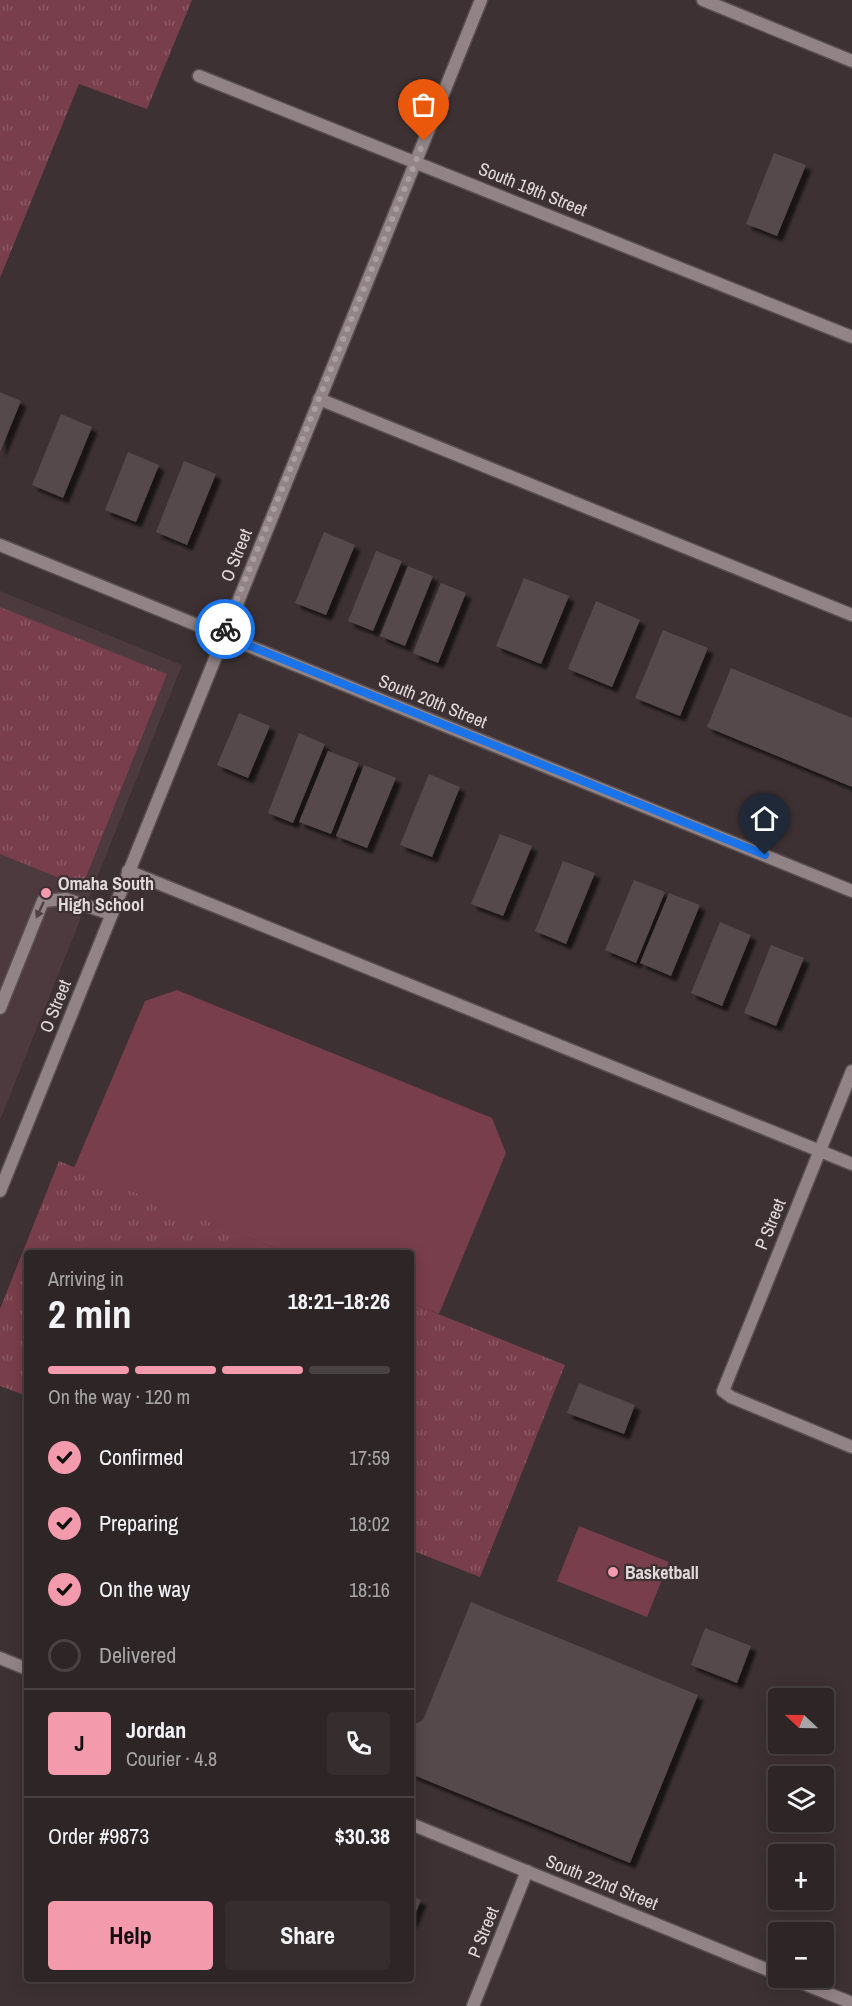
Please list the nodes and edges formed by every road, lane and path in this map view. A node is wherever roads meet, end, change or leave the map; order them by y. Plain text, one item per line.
1 (481, 0) edge
2 (703, 0) edge
3 (852, 61) edge
4 (199, 76) dead end
5 (416, 161) junction
6 (852, 337) edge
7 (319, 399) junction
8 (0, 545) edge
9 (852, 615) edge
10 (223, 635) junction
11 (128, 871) junction
12 (852, 891) edge
13 (111, 914) junction
14 (0, 1008) edge
15 (852, 1071) edge
16 (819, 1150) junction
17 (852, 1164) edge
18 (0, 1191) edge
19 (852, 1447) edge
20 (0, 1658) edge
21 (24, 1668) edge
22 (414, 1825) edge
23 (527, 1871) junction
24 (768, 1970) edge
25 (814, 1988) edge
26 (852, 2003) edge
27 (473, 2006) edge

1 - 5 street, O Street
2 - 3 street
4 - 5 street, South 19th Street
5 - 6 street, South 19th Street
5 - 7 street, O Street
7 - 9 street
7 - 10 street, O Street
8 - 10 street, South 20th Street
10 - 11 street, O Street
10 - 12 street, South 20th Street
11 - 13 street, O Street
11 - 16 street
13 -> 14 street
13 - 18 street, O Street
15 - 16 street, P Street
16 - 17 street
16 - 19 street, P Street
20 - 21 street
22 - 23 street, South 22nd Street
23 - 24 street, South 22nd Street
23 - 27 street, P Street
25 - 26 street

